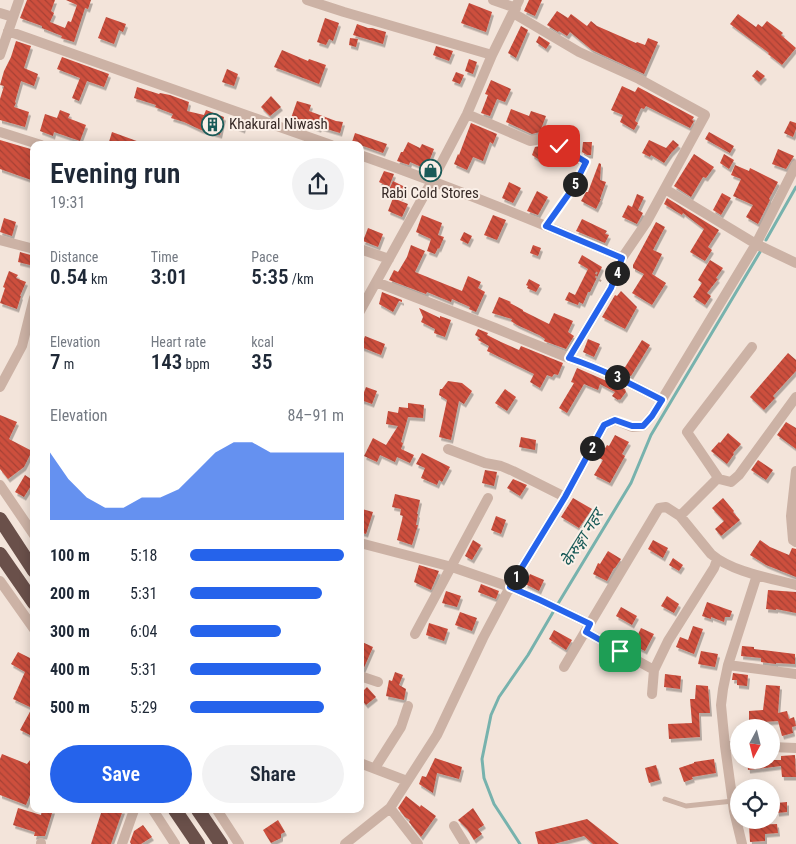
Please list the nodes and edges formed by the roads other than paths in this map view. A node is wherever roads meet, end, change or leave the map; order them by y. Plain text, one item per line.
1 (19, 0) edge
2 (307, 0) edge
3 (493, 0) edge
4 (516, 7) edge
5 (0, 13) edge
6 (13, 17) junction
7 (8, 31) junction
8 (0, 55) edge
9 (492, 55) junction
10 (467, 114) junction
11 (0, 132) edge
12 (320, 141) edge
13 (30, 142) edge
14 (364, 156) edge
15 (586, 162) road end
16 (796, 165) edge
17 (432, 180) junction
18 (665, 188) junction
19 (0, 240) edge
20 (756, 244) junction
21 (30, 248) edge
22 (364, 250) edge
23 (622, 258) junction
24 (389, 259) junction
25 (796, 263) edge
26 (376, 282) junction
27 (364, 304) edge
28 (30, 314) edge
29 (752, 346) dead end
30 (569, 358) junction
31 (0, 387) edge
32 (796, 396) edge
33 (662, 400) junction
34 (448, 450) dead end
35 (796, 471) edge
36 (719, 479) junction
37 (0, 485) edge
38 (565, 497) junction
39 (488, 498) dead end
40 (680, 516) junction
41 (0, 519) edge
42 (30, 528) edge
43 (796, 542) edge
44 (364, 544) edge
45 (0, 554) edge
46 (717, 560) junction
47 (30, 565) edge
48 (452, 567) junction
49 (756, 575) junction
50 (0, 580) edge
51 (796, 584) edge
52 (510, 587) junction
53 (30, 597) edge
54 (30, 623) edge
55 (588, 628) junction
56 (415, 634) dead end
57 (728, 665) junction
58 (564, 667) dead end
59 (654, 670) junction
60 (796, 674) edge
61 (364, 677) edge
62 (378, 682) dead end
63 (652, 694) dead end
64 (408, 706) dead end
65 (725, 746) junction
66 (730, 746) edge
67 (780, 747) edge
68 (796, 748) edge
69 (364, 764) edge
70 (375, 768) junction
71 (730, 780) edge
72 (407, 781) junction
73 (665, 799) dead end
74 (730, 801) edge
75 (390, 808) junction
76 (133, 813) edge
77 (155, 813) edge
78 (177, 813) edge
79 (200, 813) edge
80 (218, 813) edge
81 (454, 826) dead end
82 (739, 829) edge
83 (122, 844) edge
84 (175, 844) edge
85 (198, 844) edge
86 (221, 844) edge
87 (238, 844) edge
88 (345, 844) edge
89 (418, 844) edge
90 (465, 844) edge
91 (742, 844) edge

1 - 6 street
2 - 9 street
3 - 4 street
4 - 9 street
4 - 18 street
5 - 6 street
6 - 7 street
7 - 8 street
7 - 12 street
9 - 10 street
10 - 15 street
10 - 17 street
11 - 13 street
14 - 17 street
16 - 20 street
17 - 23 street
17 - 24 street
18 - 20 street
18 - 23 street
19 - 21 street
20 - 25 street
20 - 33 street
22 - 24 street
23 - 30 street
24 - 26 street
26 - 27 street
26 - 30 street
28 - 31 street
29 - 36 street
30 - 33 street
32 - 36 street
33 - 38 street
34 - 38 street
35 - 43 street
36 - 40 street
37 - 42 street
38 - 52 street
39 - 48 street
40 - 46 street
40 - 55 street
41 - 47 highway
44 - 48 street
45 - 53 highway
46 - 49 street
46 - 59 street
48 - 52 street
48 - 56 street
49 - 51 street
49 - 57 street
50 - 54 street
52 - 55 street
52 - 72 street
55 - 58 street
55 - 59 street
57 - 60 street
57 - 65 street
59 - 63 street
61 - 62 street
64 - 70 street
65 - 66 street
65 - 71 street
67 - 68 street
69 - 70 street
70 - 72 street
72 - 75 street
73 - 74 lane
75 - 88 street
75 - 89 street
76 - 83 street
77 - 84 street
78 - 85 highway
79 - 86 highway
80 - 87 street
81 - 90 street
82 - 91 street

